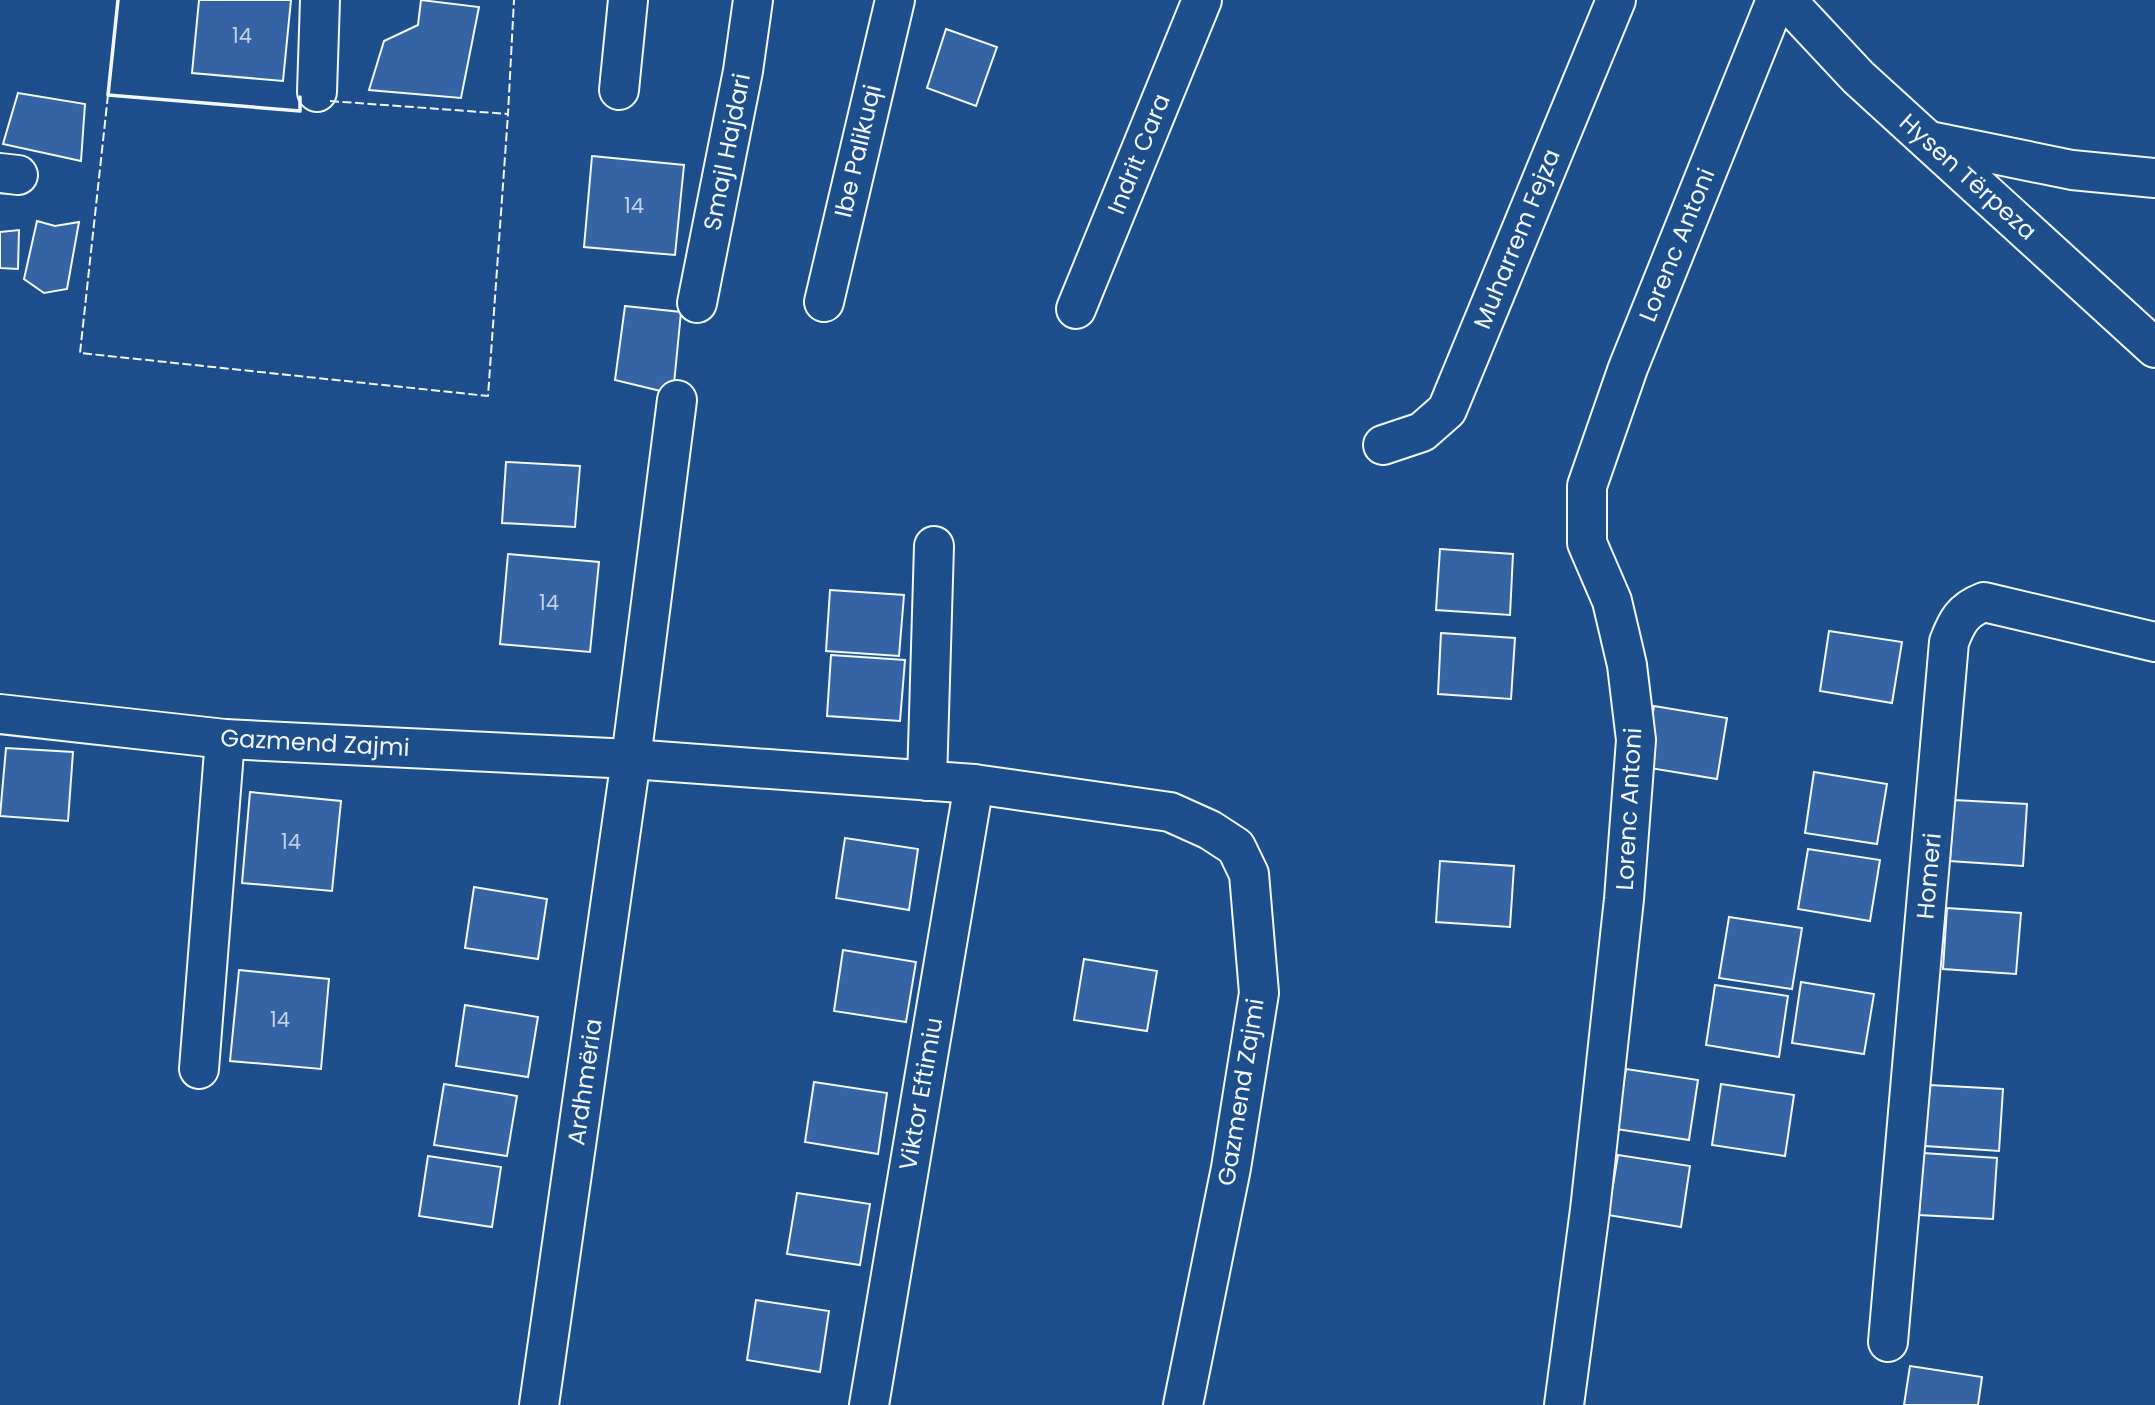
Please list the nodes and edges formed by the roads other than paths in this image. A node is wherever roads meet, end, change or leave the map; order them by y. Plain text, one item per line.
1 (320, 0) edge
2 (628, 0) edge
3 (753, 0) edge
4 (895, 0) edge
5 (1202, 0) edge
6 (1616, 0) edge
7 (1776, 0) edge
8 (1786, 0) edge
9 (619, 90) dead end
10 (317, 92) dead end
11 (1930, 142) junction
12 (2155, 178) edge
13 (824, 302) dead end
14 (697, 303) dead end
15 (1076, 309) dead end
16 (2155, 348) edge
17 (677, 400) dead end
18 (1384, 445) dead end
19 (934, 546) dead end
20 (2155, 642) edge
21 (0, 714) edge
22 (225, 738) junction
23 (631, 759) junction
24 (927, 781) junction
25 (974, 784) junction
26 (199, 1069) dead end
27 (1888, 1342) dead end
28 (539, 1405) edge
29 (869, 1405) edge
30 (1183, 1405) edge
31 (1563, 1405) edge

1 - 10 street
2 - 9 street
3 - 14 street, Smajl Hajdari
4 - 13 street, Ibe Palikuqi
5 - 15 street, Indrit Cara
6 - 18 street, Muharrem Fejza
7 - 31 street, Lorenc Antoni
8 - 11 street, Hysen Tërpeza
11 - 12 street
11 - 16 street, Hysen Tërpeza
17 - 23 street
19 - 24 street
20 - 27 street, Homeri
21 - 22 street, Gazmend Zajmi
22 - 23 street, Gazmend Zajmi
22 - 26 street
23 - 24 street, Gazmend Zajmi
23 - 28 street, Ardhmëria
24 - 25 street, Gazmend Zajmi
25 - 29 street, Viktor Eftimiu
25 - 30 street, Gazmend Zajmi

